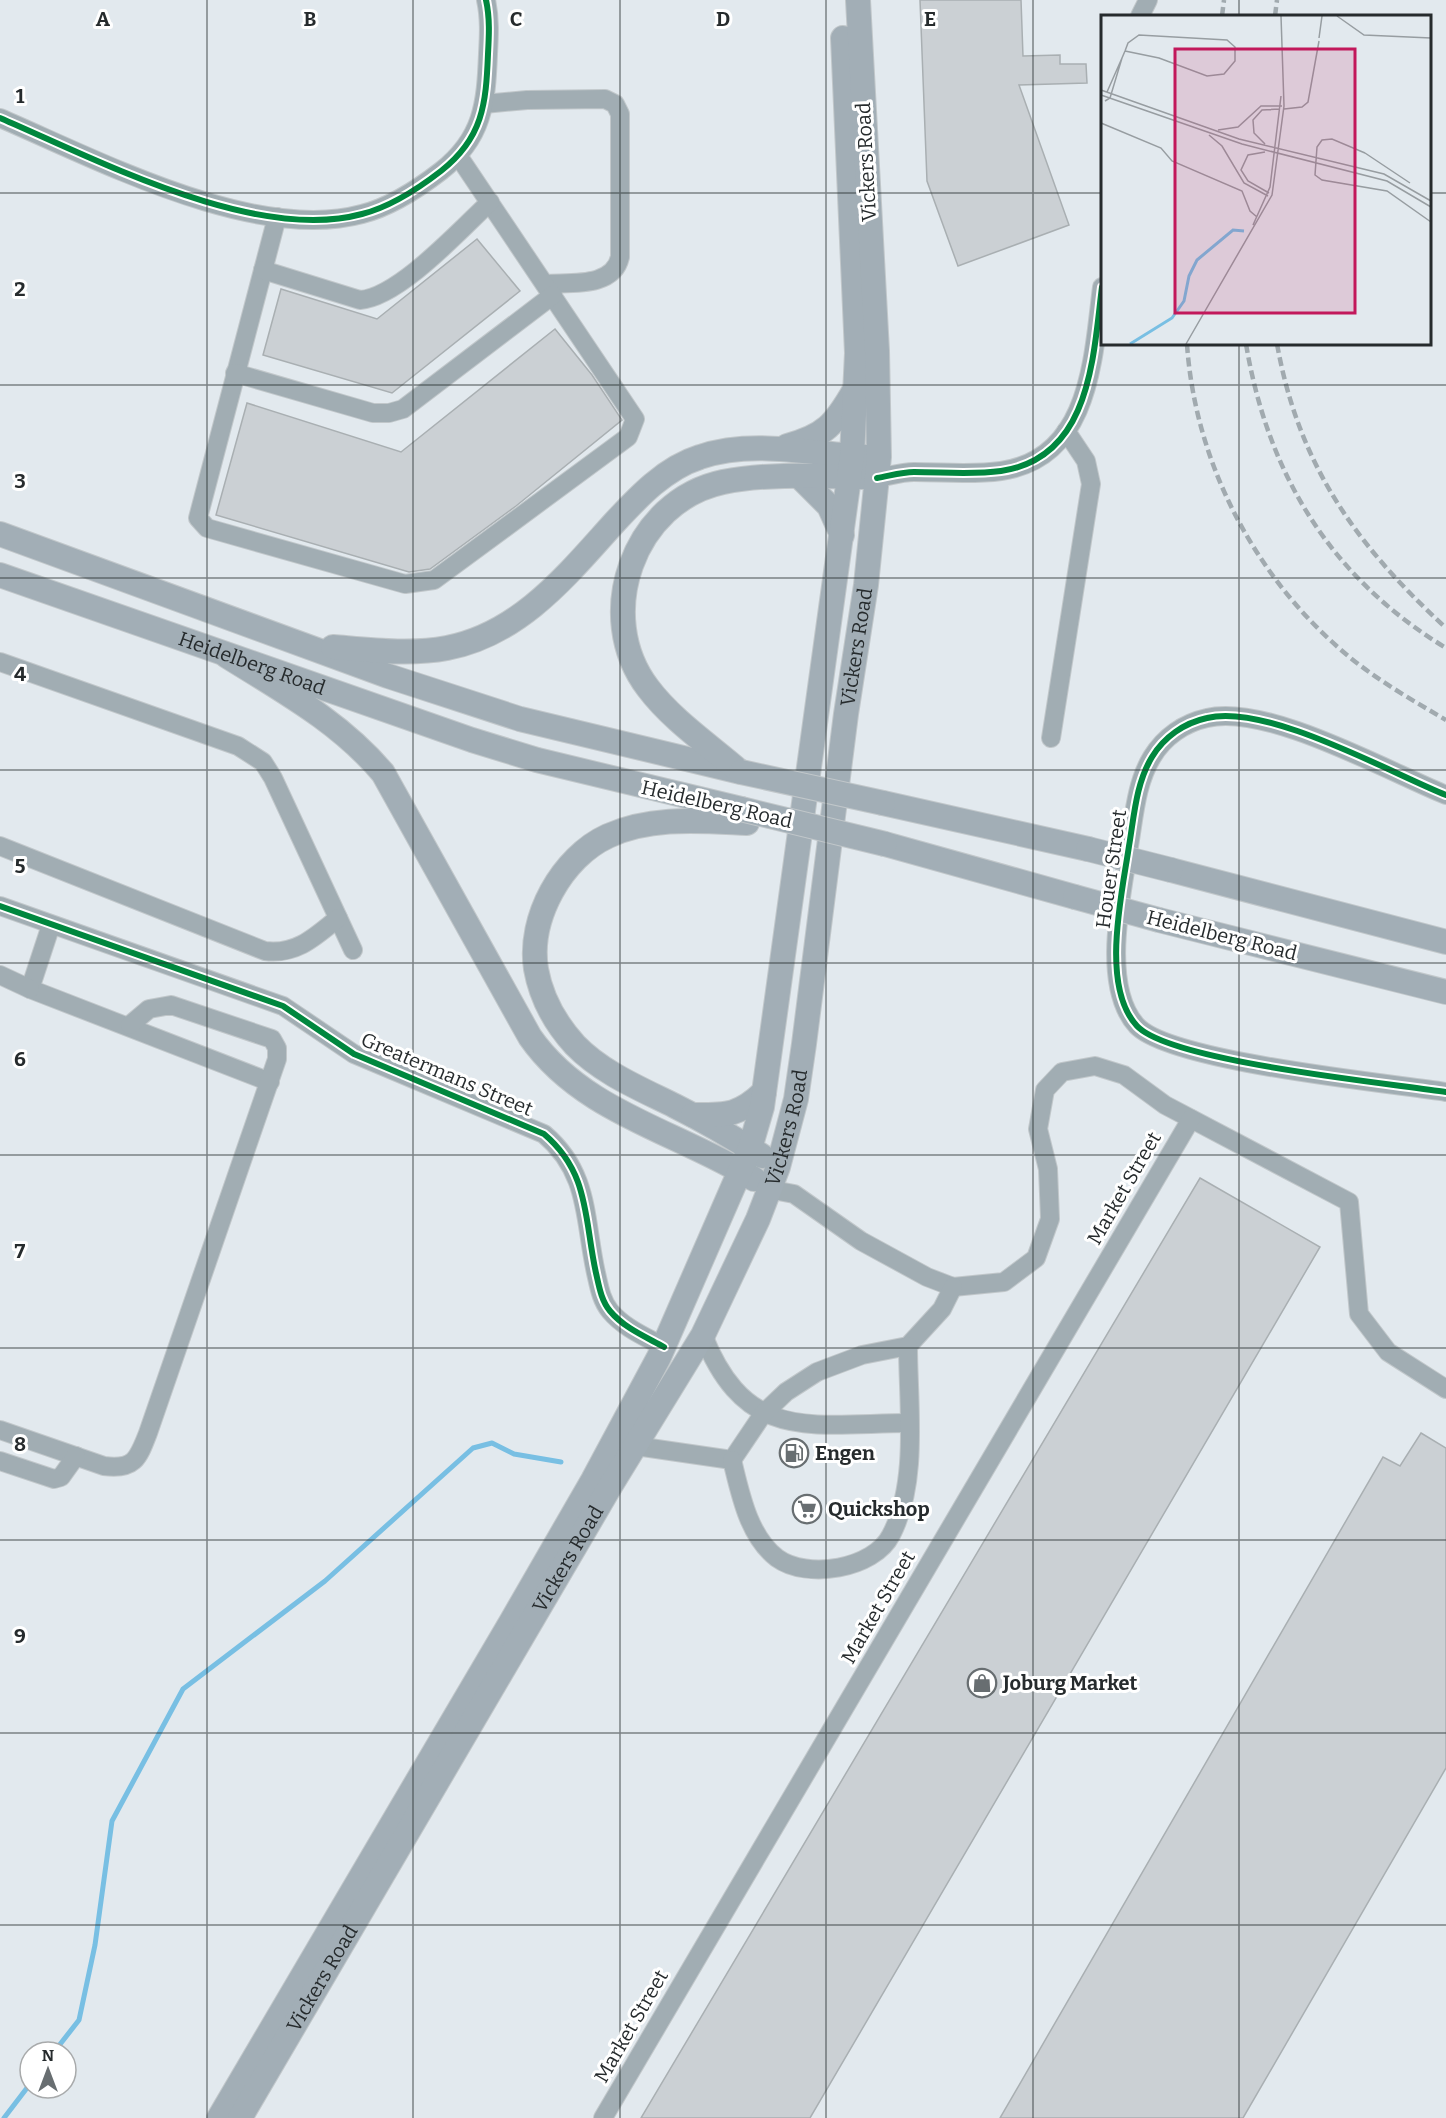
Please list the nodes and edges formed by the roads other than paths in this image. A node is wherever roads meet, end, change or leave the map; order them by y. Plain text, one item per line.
1 (486, 0) edge
2 (842, 0) edge
3 (858, 0) edge
4 (484, 104) junction
5 (0, 118) edge
6 (459, 157) junction
7 (490, 202) junction
8 (277, 216) junction
9 (263, 270) junction
10 (549, 290) junction
11 (1101, 293) edge
12 (235, 373) junction
13 (856, 386) junction
14 (1066, 431) junction
15 (776, 449) junction
16 (851, 467) junction
17 (878, 467) junction
18 (800, 477) junction
19 (0, 534) edge
20 (842, 535) junction
21 (0, 575) edge
22 (304, 645) junction
23 (227, 656) junction
24 (0, 662) edge
25 (1051, 738) dead end
26 (741, 772) junction
27 (1446, 795) edge
28 (744, 816) junction
29 (0, 846) edge
30 (0, 906) edge
31 (338, 918) junction
32 (1372, 923) junction
33 (51, 925) junction
34 (1446, 932) edge
35 (1446, 942) edge
36 (353, 950) dead end
37 (0, 975) edge
38 (30, 988) junction
39 (1446, 992) edge
40 (130, 1025) junction
41 (270, 1082) junction
42 (764, 1092) junction
43 (1446, 1092) edge
44 (693, 1115) junction
45 (1191, 1119) junction
46 (750, 1149) junction
47 (778, 1167) junction
48 (740, 1170) junction
49 (768, 1189) junction
50 (794, 1194) junction
51 (953, 1287) junction
52 (703, 1335) junction
53 (908, 1346) junction
54 (664, 1347) junction
55 (1446, 1389) edge
56 (763, 1414) junction
57 (908, 1423) junction
58 (0, 1430) edge
59 (636, 1446) junction
60 (76, 1456) junction
61 (732, 1460) junction
62 (0, 1461) edge
63 (219, 2118) edge
64 (240, 2118) edge
65 (603, 2118) edge

1 - 4 street
2 - 13 main road, Vickers Road
3 - 17 main road, Vickers Road
4 - 6 street
4 - 10 street
5 - 8 street
6 - 7 street
6 - 8 street
7 - 9 street
7 - 10 street
8 - 9 street
9 - 12 street
10 - 12 street
10 - 12 street
11 - 14 street
13 - 15 main road
13 - 16 main road, Vickers Road
14 - 17 street
14 - 25 street
15 - 16 main road
15 - 22 main road
16 - 17 main road
16 - 18 main road
16 - 20 main road, Vickers Road
17 - 47 main road, Vickers Road
18 - 20 main road
18 - 26 main road
19 - 22 main road, Heidelberg Road
20 - 42 main road, Vickers Road
21 - 23 main road, Heidelberg Road
22 - 26 main road, Heidelberg Road
23 - 28 main road, Heidelberg Road
23 - 48 main road
24 - 31 street
26 - 32 main road, Heidelberg Road, bridge
27 - 43 street, Houer Street
28 - 39 main road, Heidelberg Road, bridge
28 - 44 main road
29 - 31 street
30 - 33 street, Greatermans Street
31 - 36 street
32 - 34 main road
32 - 35 main road, Heidelberg Road
33 - 38 street
33 - 54 street, Greatermans Street
37 - 38 street
38 - 40 street
40 - 41 street
40 - 41 street
41 - 60 street
42 - 44 main road
42 - 46 main road, Vickers Road
44 - 46 main road
45 - 51 street, Market Street
45 - 55 street, Market Street
45 - 65 street, Market Street
46 - 47 main road
46 - 48 main road, Vickers Road
47 - 49 main road, Vickers Road
47 - 50 street, Market Street
48 - 49 main road
48 - 54 main road, Vickers Road
49 - 50 street, Market Street
49 - 52 main road, Vickers Road
50 - 51 street, Market Street
51 - 53 street
52 - 56 street
52 - 59 main road, Vickers Road
53 - 56 street
53 - 57 street
54 - 63 main road, Vickers Road
56 - 57 street
56 - 61 street
57 - 61 street
58 - 60 street
59 - 61 street
59 - 64 main road, Vickers Road
60 - 62 street

